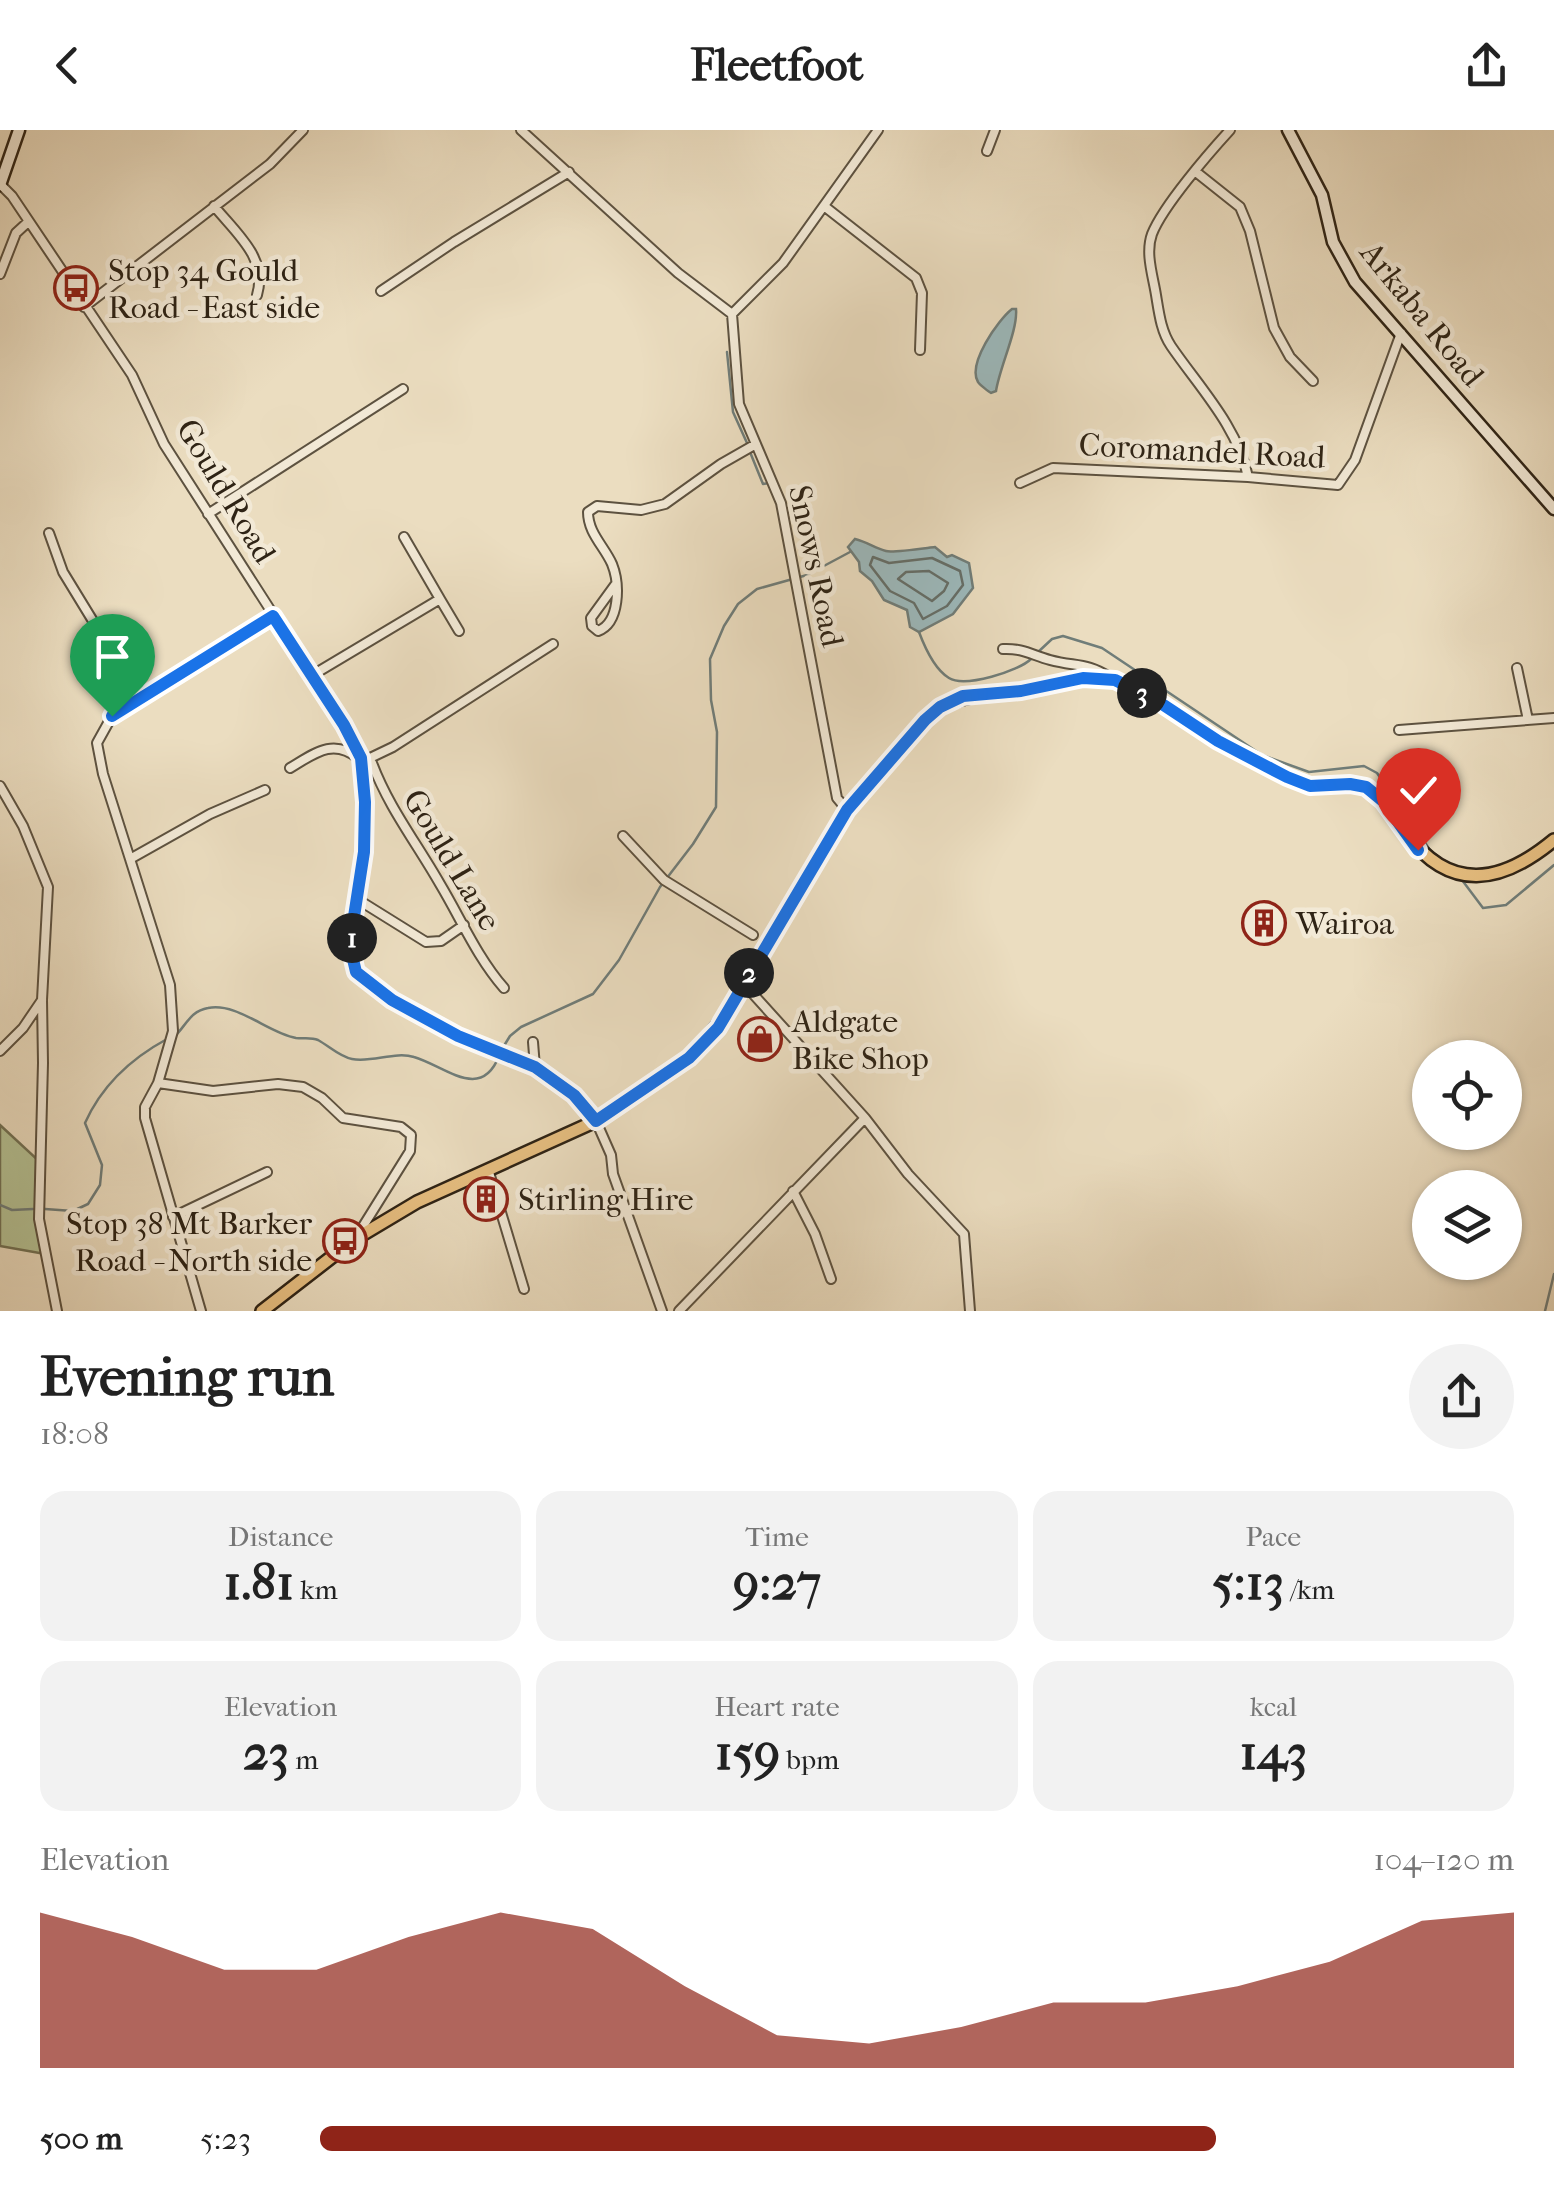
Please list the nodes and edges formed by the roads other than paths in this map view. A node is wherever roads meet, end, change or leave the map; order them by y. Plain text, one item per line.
1 (18, 130) edge
2 (302, 130) edge
3 (521, 130) edge
4 (878, 130) edge
5 (995, 130) edge
6 (1230, 130) edge
7 (1288, 130) edge
8 (987, 151) dead end
9 (569, 172) junction
10 (1196, 172) junction
11 (0, 185) edge
12 (214, 206) junction
13 (824, 206) junction
14 (28, 222) junction
15 (0, 274) edge
16 (382, 290) dead end
17 (256, 295) dead end
18 (84, 307) junction
19 (732, 314) junction
20 (1401, 333) junction
21 (920, 350) dead end
22 (1313, 381) dead end
23 (403, 389) dead end
24 (756, 444) junction
25 (1248, 477) junction
26 (1020, 483) dead end
27 (1554, 508) edge
28 (208, 514) junction
29 (50, 532) dead end
30 (404, 537) dead end
31 (615, 586) junction
32 (440, 600) junction
33 (273, 616) junction
34 (460, 631) dead end
35 (553, 644) dead end
36 (1003, 649) dead end
37 (1516, 668) dead end
38 (312, 676) junction
39 (1115, 680) junction
40 (140, 698) junction
41 (1554, 718) edge
42 (1528, 720) junction
43 (1399, 730) dead end
44 (363, 759) junction
45 (290, 768) dead end
46 (0, 786) edge
47 (264, 790) dead end
48 (847, 810) junction
49 (622, 836) dead end
50 (1554, 840) edge
51 (130, 859) junction
52 (358, 899) junction
53 (464, 925) junction
54 (753, 934) dead end
55 (744, 984) junction
56 (504, 988) dead end
57 (42, 1000) junction
58 (534, 1042) dead end
59 (0, 1051) edge
60 (535, 1067) junction
61 (158, 1083) junction
62 (865, 1118) junction
63 (596, 1121) junction
64 (488, 1169) junction
65 (267, 1172) dead end
66 (793, 1191) junction
67 (173, 1217) junction
68 (355, 1239) junction
69 (831, 1279) dead end
70 (524, 1289) dead end
71 (57, 1311) edge
72 (201, 1311) edge
73 (262, 1311) edge
74 (662, 1311) edge
75 (679, 1311) edge
76 (970, 1311) edge

1 - 11 street
2 - 12 street
3 - 9 street
4 - 13 street
5 - 8 street
6 - 10 street
7 - 20 street, Arkaba Road
9 - 16 street
9 - 19 street
10 - 22 street
10 - 25 street
11 - 14 street, Gould Road
12 - 17 street
12 - 18 street
13 - 19 street
13 - 21 street
14 - 15 street
14 - 18 street, Gould Road
18 - 28 street, Gould Road
19 - 24 street, Snows Road
20 - 25 street, Coromandel Road
20 - 27 street, Arkaba Road
23 - 28 street
24 - 31 street
24 - 48 street, Snows Road
25 - 26 street, Coromandel Road
28 - 33 street, Gould Road
29 - 40 street
30 - 32 street
31 - 31 street
32 - 34 street
32 - 38 street
33 - 38 street, Gould Road
33 - 40 street
35 - 44 street
36 - 39 street
37 - 42 street
38 - 44 street, Gould Road
39 - 48 main road
39 - 50 main road
40 - 51 street
41 - 42 street
42 - 43 street
44 - 45 street
44 - 52 street, Gould Road
44 - 53 street, Gould Lane
46 - 57 street
47 - 51 street
48 - 55 main road
49 - 54 street
51 - 61 street
52 - 53 street
52 - 60 street, Gould Road
53 - 56 street, Gould Lane
55 - 62 street
55 - 63 main road
57 - 59 street
57 - 71 street
58 - 60 street
60 - 63 street, Gould Road
61 - 67 street
61 - 68 street
62 - 66 street
62 - 76 street
63 - 64 main road
63 - 74 street
64 - 68 main road
64 - 70 street
65 - 67 street
66 - 69 street
66 - 75 street
67 - 72 street
68 - 73 main road

